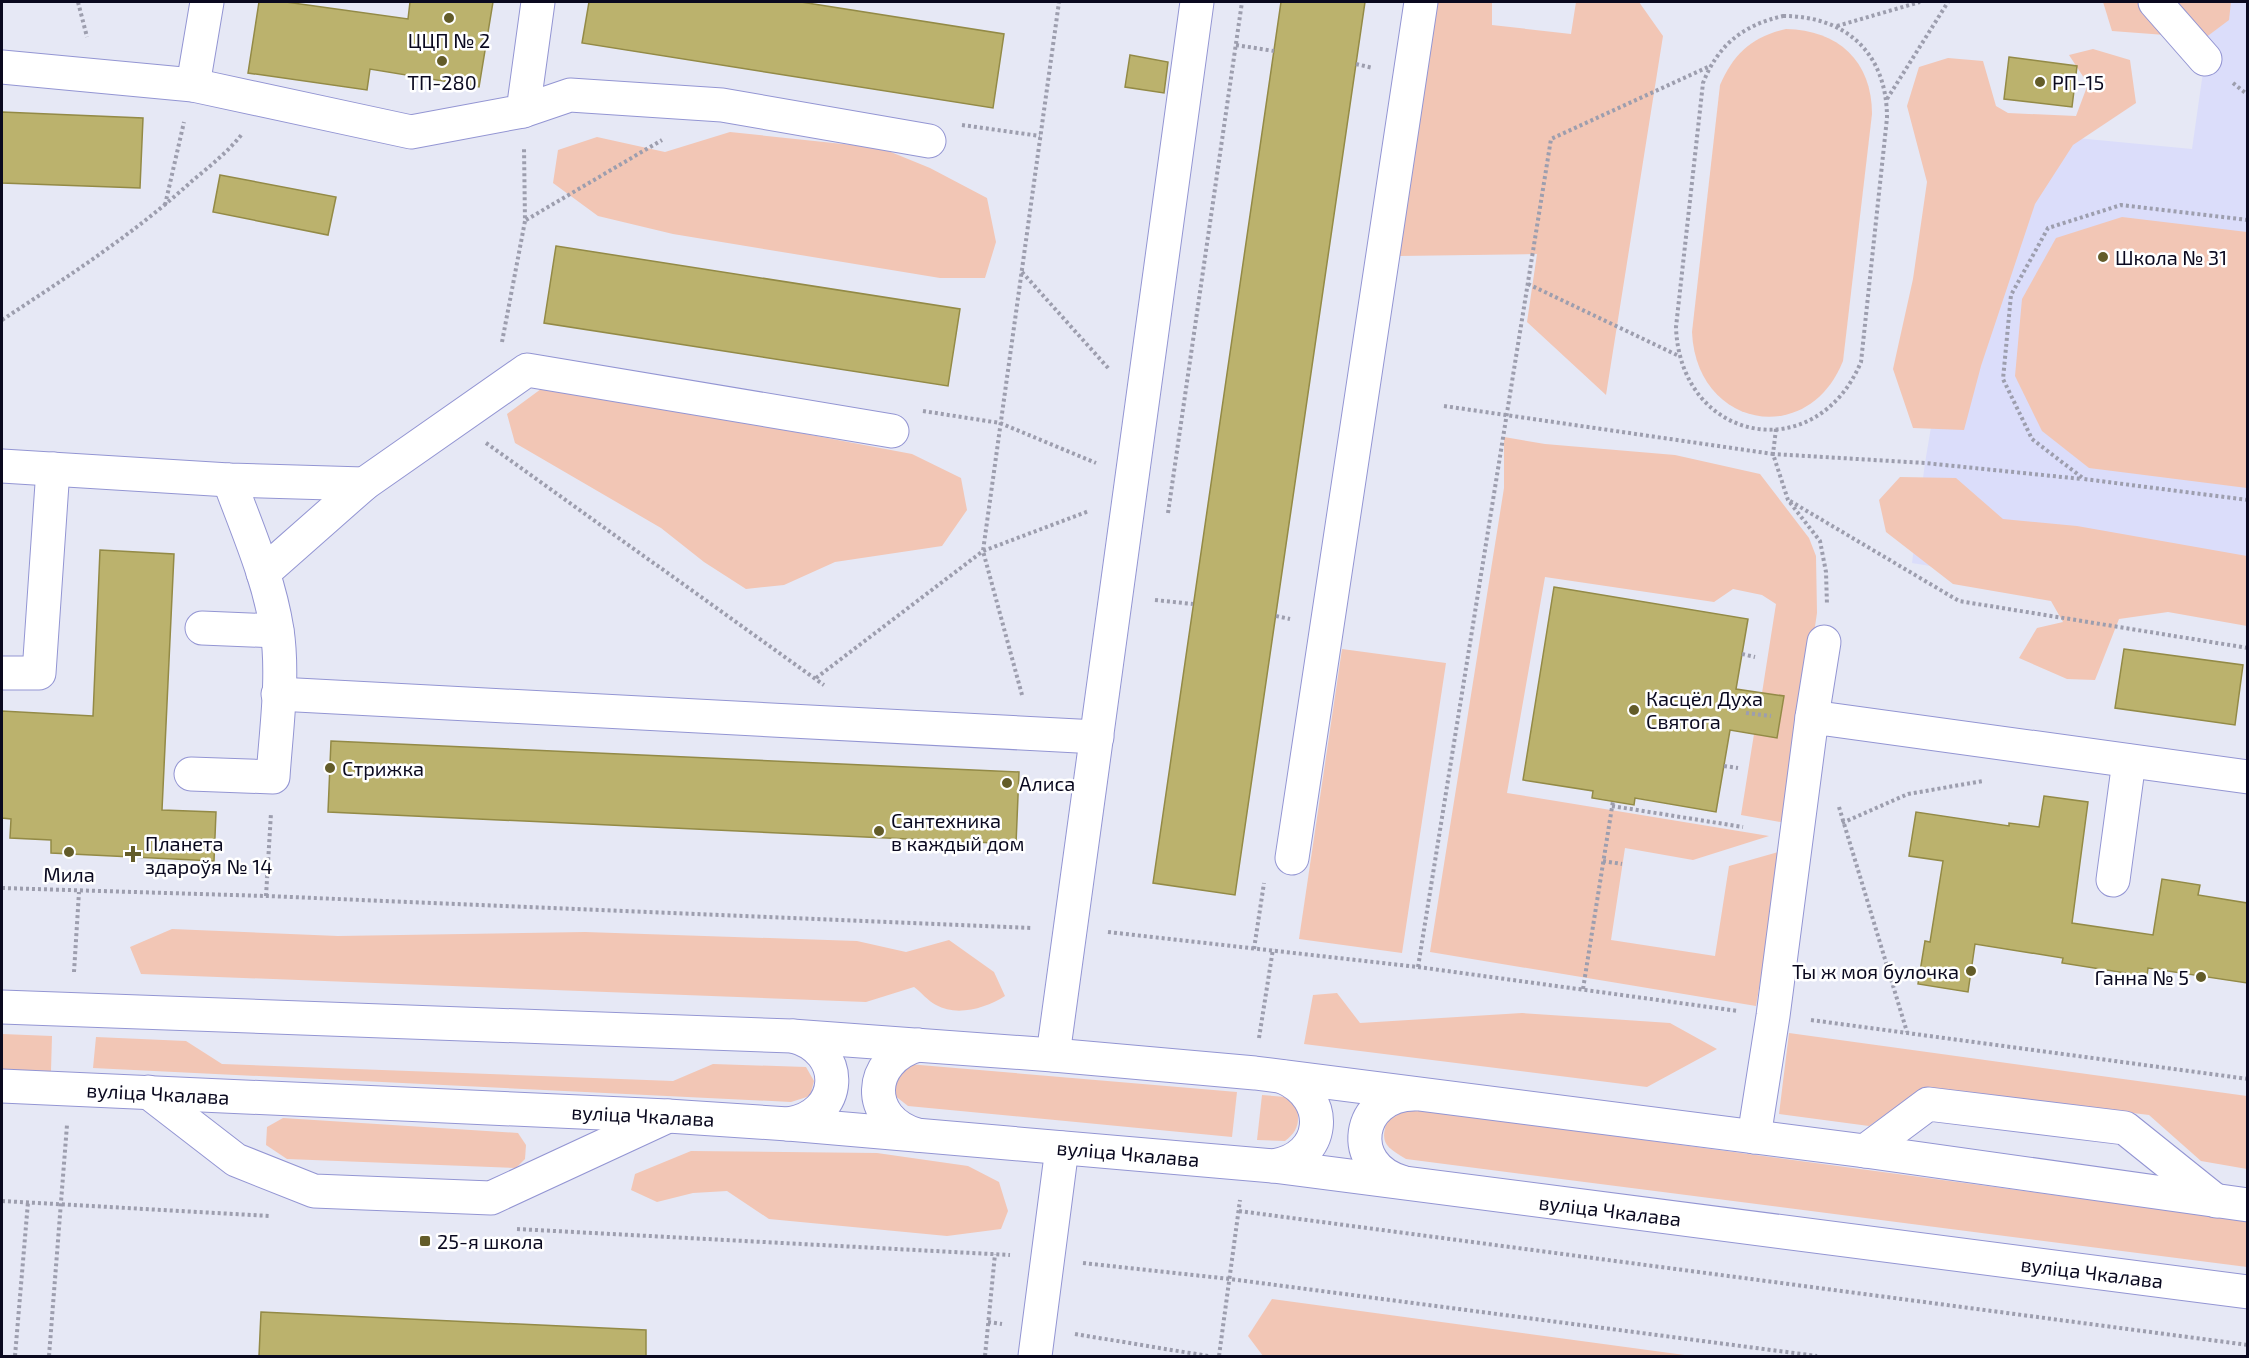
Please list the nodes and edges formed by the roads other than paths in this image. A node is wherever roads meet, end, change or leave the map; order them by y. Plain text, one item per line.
1 (207, 2) edge
2 (538, 2) edge
3 (1197, 2) edge
4 (1421, 2) edge
5 (2156, 2) edge
6 (2205, 60) dead end
7 (2, 66) edge
8 (193, 85) junction
9 (523, 111) junction
10 (929, 141) dead end
11 (892, 431) dead end
12 (2, 466) edge
13 (53, 469) junction
14 (229, 480) junction
15 (364, 483) junction
16 (263, 573) junction
17 (202, 628) dead end
18 (277, 631) junction
19 (1824, 642) road end
20 (2, 673) edge
21 (278, 694) junction
22 (1812, 717) junction
23 (1097, 737) junction
24 (2129, 761) junction
25 (191, 774) dead end
26 (2247, 777) edge
27 (1292, 858) dead end
28 (2113, 880) dead end
29 (2, 1007) edge
30 (792, 1036) junction
31 (918, 1045) junction
32 (1053, 1055) junction
33 (1283, 1077) junction
34 (2, 1086) edge
35 (148, 1092) junction
36 (1416, 1094) junction
37 (668, 1116) junction
38 (788, 1124) junction
39 (917, 1135) junction
40 (1754, 1137) junction
41 (1062, 1148) junction
42 (1865, 1151) junction
43 (1273, 1166) junction
44 (1406, 1183) junction
45 (2216, 1201) junction
46 (2247, 1205) edge
47 (2247, 1293) edge
48 (1035, 1356) edge

1 - 8 main road
2 - 9 main road
3 - 23 main road
4 - 27 main road
5 - 6 main road
7 - 8 main road
8 - 9 main road
9 - 10 main road
11 - 15 main road
12 - 13 main road
13 - 14 main road
13 - 20 main road
14 - 15 main road
14 - 16 main road
15 - 16 main road
16 - 18 main road
17 - 18 main road
18 - 21 main road
19 - 22 main road
21 - 23 main road
21 - 25 main road
22 - 24 main road
22 - 40 main road
23 - 32 main road
24 - 26 main road
24 - 28 main road
29 - 30 main road
30 - 31 main road
30 - 38 main road
31 - 32 main road
31 - 39 main road
32 - 33 main road
33 - 36 main road
33 - 43 main road
34 - 35 main road, вуліца Чкалава
35 - 37 main road, вуліца Чкалава
35 - 37 main road
36 - 40 main road
36 - 44 main road
37 - 38 main road, вуліца Чкалава
38 - 39 main road, вуліца Чкалава
39 - 41 main road, вуліца Чкалава
40 - 42 main road
41 - 43 main road, вуліца Чкалава
41 - 48 main road
42 - 45 main road
42 - 45 main road
43 - 44 main road, вуліца Чкалава
44 - 47 main road, вуліца Чкалава
45 - 46 main road

